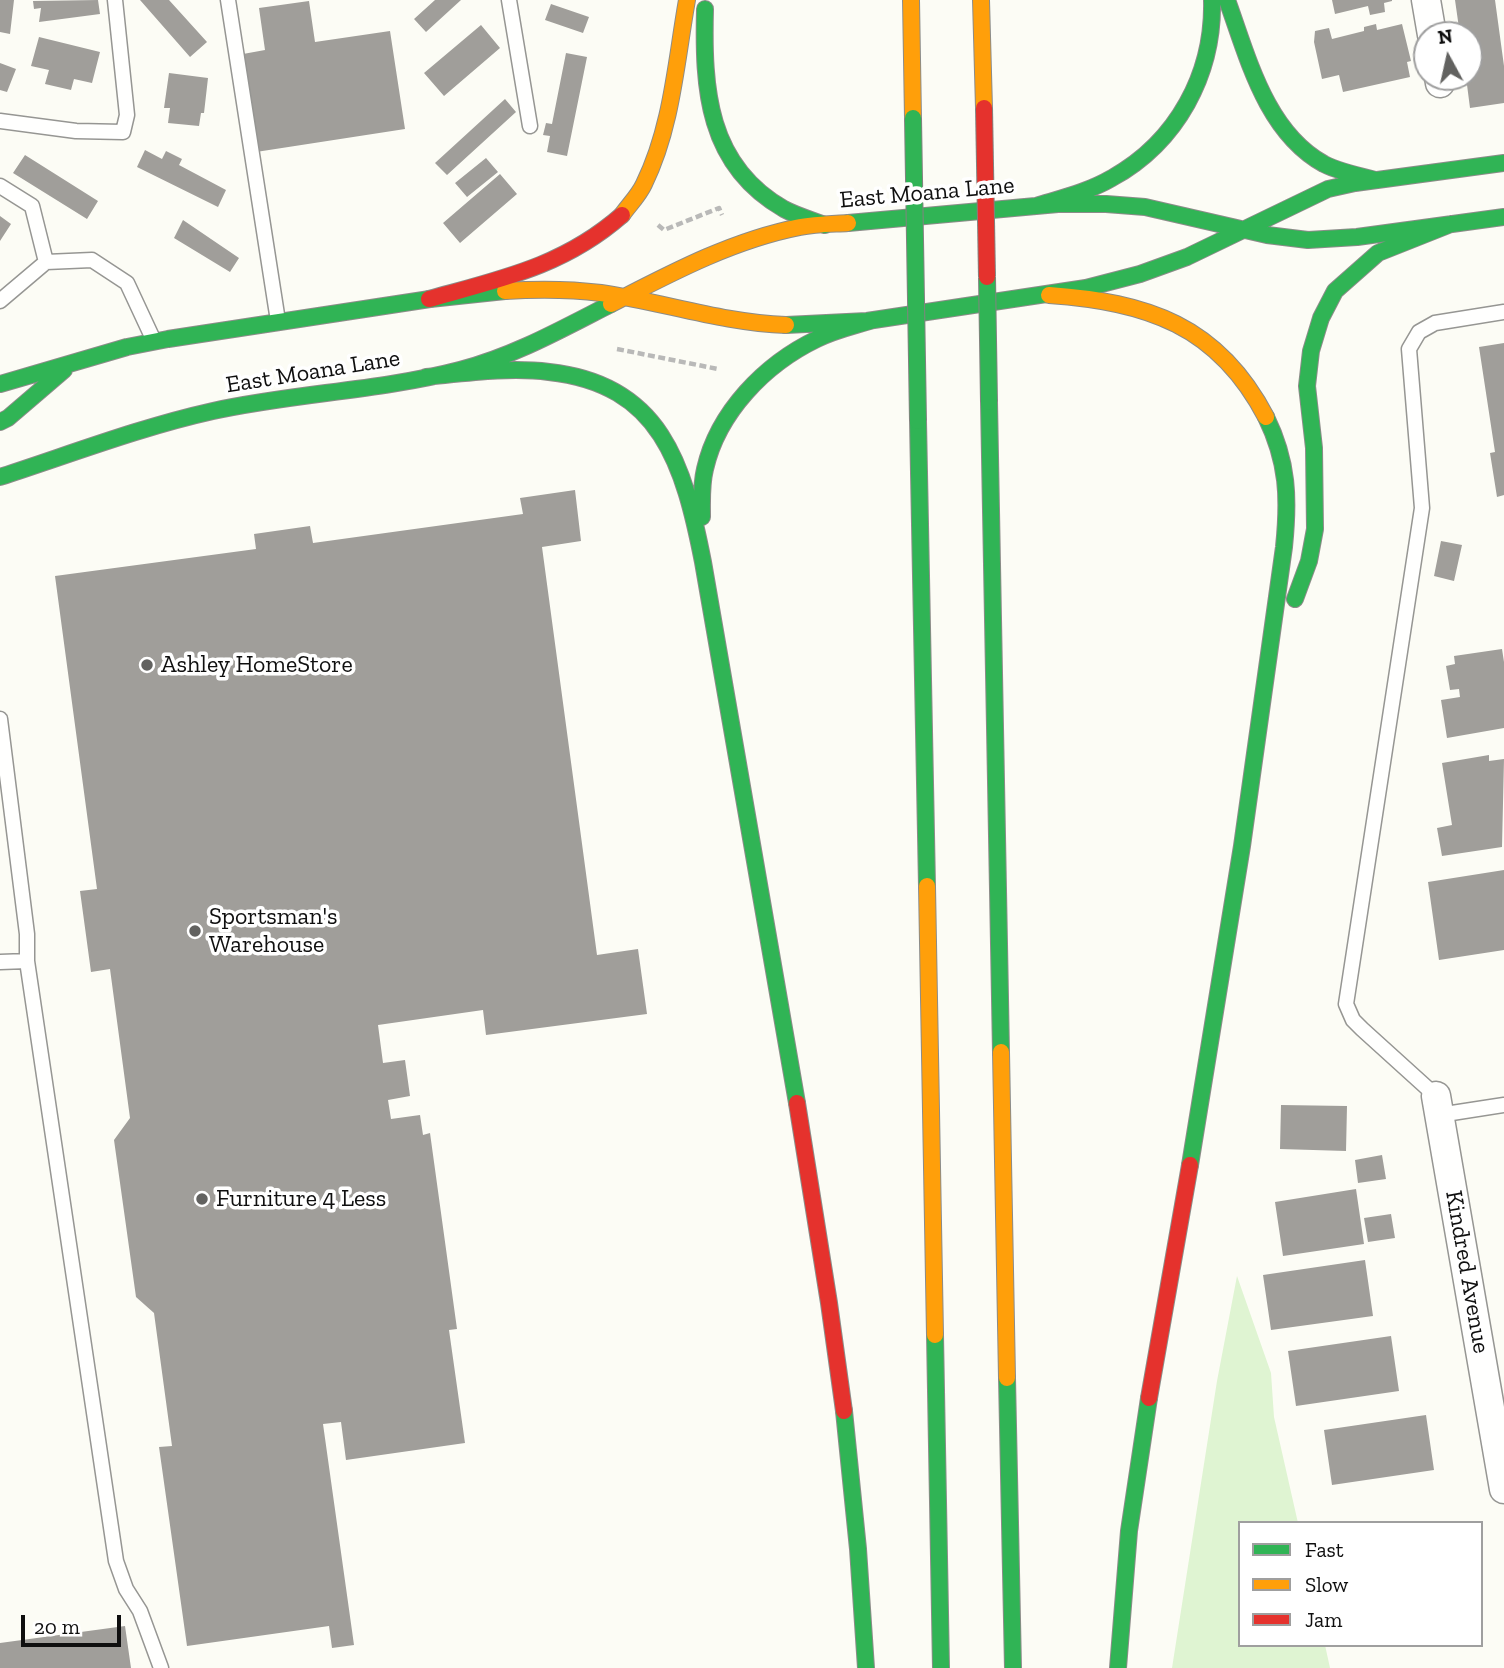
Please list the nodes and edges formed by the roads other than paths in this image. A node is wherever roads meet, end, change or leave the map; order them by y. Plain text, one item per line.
1 (115, 0) edge
2 (228, 0) edge
3 (509, 0) edge
4 (687, 0) edge
5 (705, 0) edge
6 (911, 0) edge
7 (981, 0) edge
8 (1212, 0) edge
9 (1227, 0) edge
10 (1426, 0) edge
11 (1430, 21) edge
12 (0, 121) edge
13 (530, 126) dead end
14 (1504, 163) edge
15 (1376, 180) junction
16 (0, 186) edge
17 (1036, 206) junction
18 (1504, 217) edge
19 (1451, 224) junction
20 (825, 225) junction
21 (1243, 229) junction
22 (46, 262) junction
23 (1049, 295) junction
24 (627, 296) junction
25 (429, 299) junction
26 (0, 300) edge
27 (1504, 312) edge
28 (873, 320) junction
29 (278, 322) junction
30 (155, 342) junction
31 (74, 362) junction
32 (0, 366) edge
33 (426, 377) junction
34 (1, 384) edge
35 (0, 422) edge
36 (0, 477) edge
37 (702, 551) junction
38 (1266, 680) junction
39 (0, 719) edge
40 (27, 961) junction
41 (0, 962) edge
42 (1504, 1105) edge
43 (1438, 1106) junction
44 (1498, 1422) edge
45 (1504, 1489) edge
46 (161, 1668) edge
47 (866, 1668) edge
48 (942, 1668) edge
49 (1013, 1668) edge
50 (1118, 1668) edge

1 - 12 lane
2 - 29 lane
3 - 13 lane
4 - 25 main road
5 - 20 main road
6 - 48 main road, bridge
7 - 49 main road, bridge
8 - 17 main road
9 - 15 main road
10 - 11 street
14 - 15 main road
15 - 21 main road
16 - 22 lane
17 - 20 main road, East Moana Lane
17 - 21 main road, East Moana Lane
18 - 19 main road, East Moana Lane
19 - 21 main road, East Moana Lane
19 - 38 main road
20 - 24 main road, East Moana Lane
21 - 23 main road
22 - 26 lane
22 - 30 lane
23 - 28 main road
23 - 38 main road
24 - 25 main road
24 - 28 main road
24 - 33 main road, East Moana Lane
25 - 29 main road
27 - 43 lane
28 - 37 main road
29 - 30 main road
30 - 31 main road
31 - 34 main road
31 - 35 main road
32 - 34 lane
33 - 36 main road, East Moana Lane
33 - 37 main road
37 - 47 main road
38 - 50 main road
39 - 40 lane
40 - 41 lane
40 - 46 lane
42 - 43 lane
43 - 44 street, Kindred Avenue
44 - 45 street, Kindred Avenue

